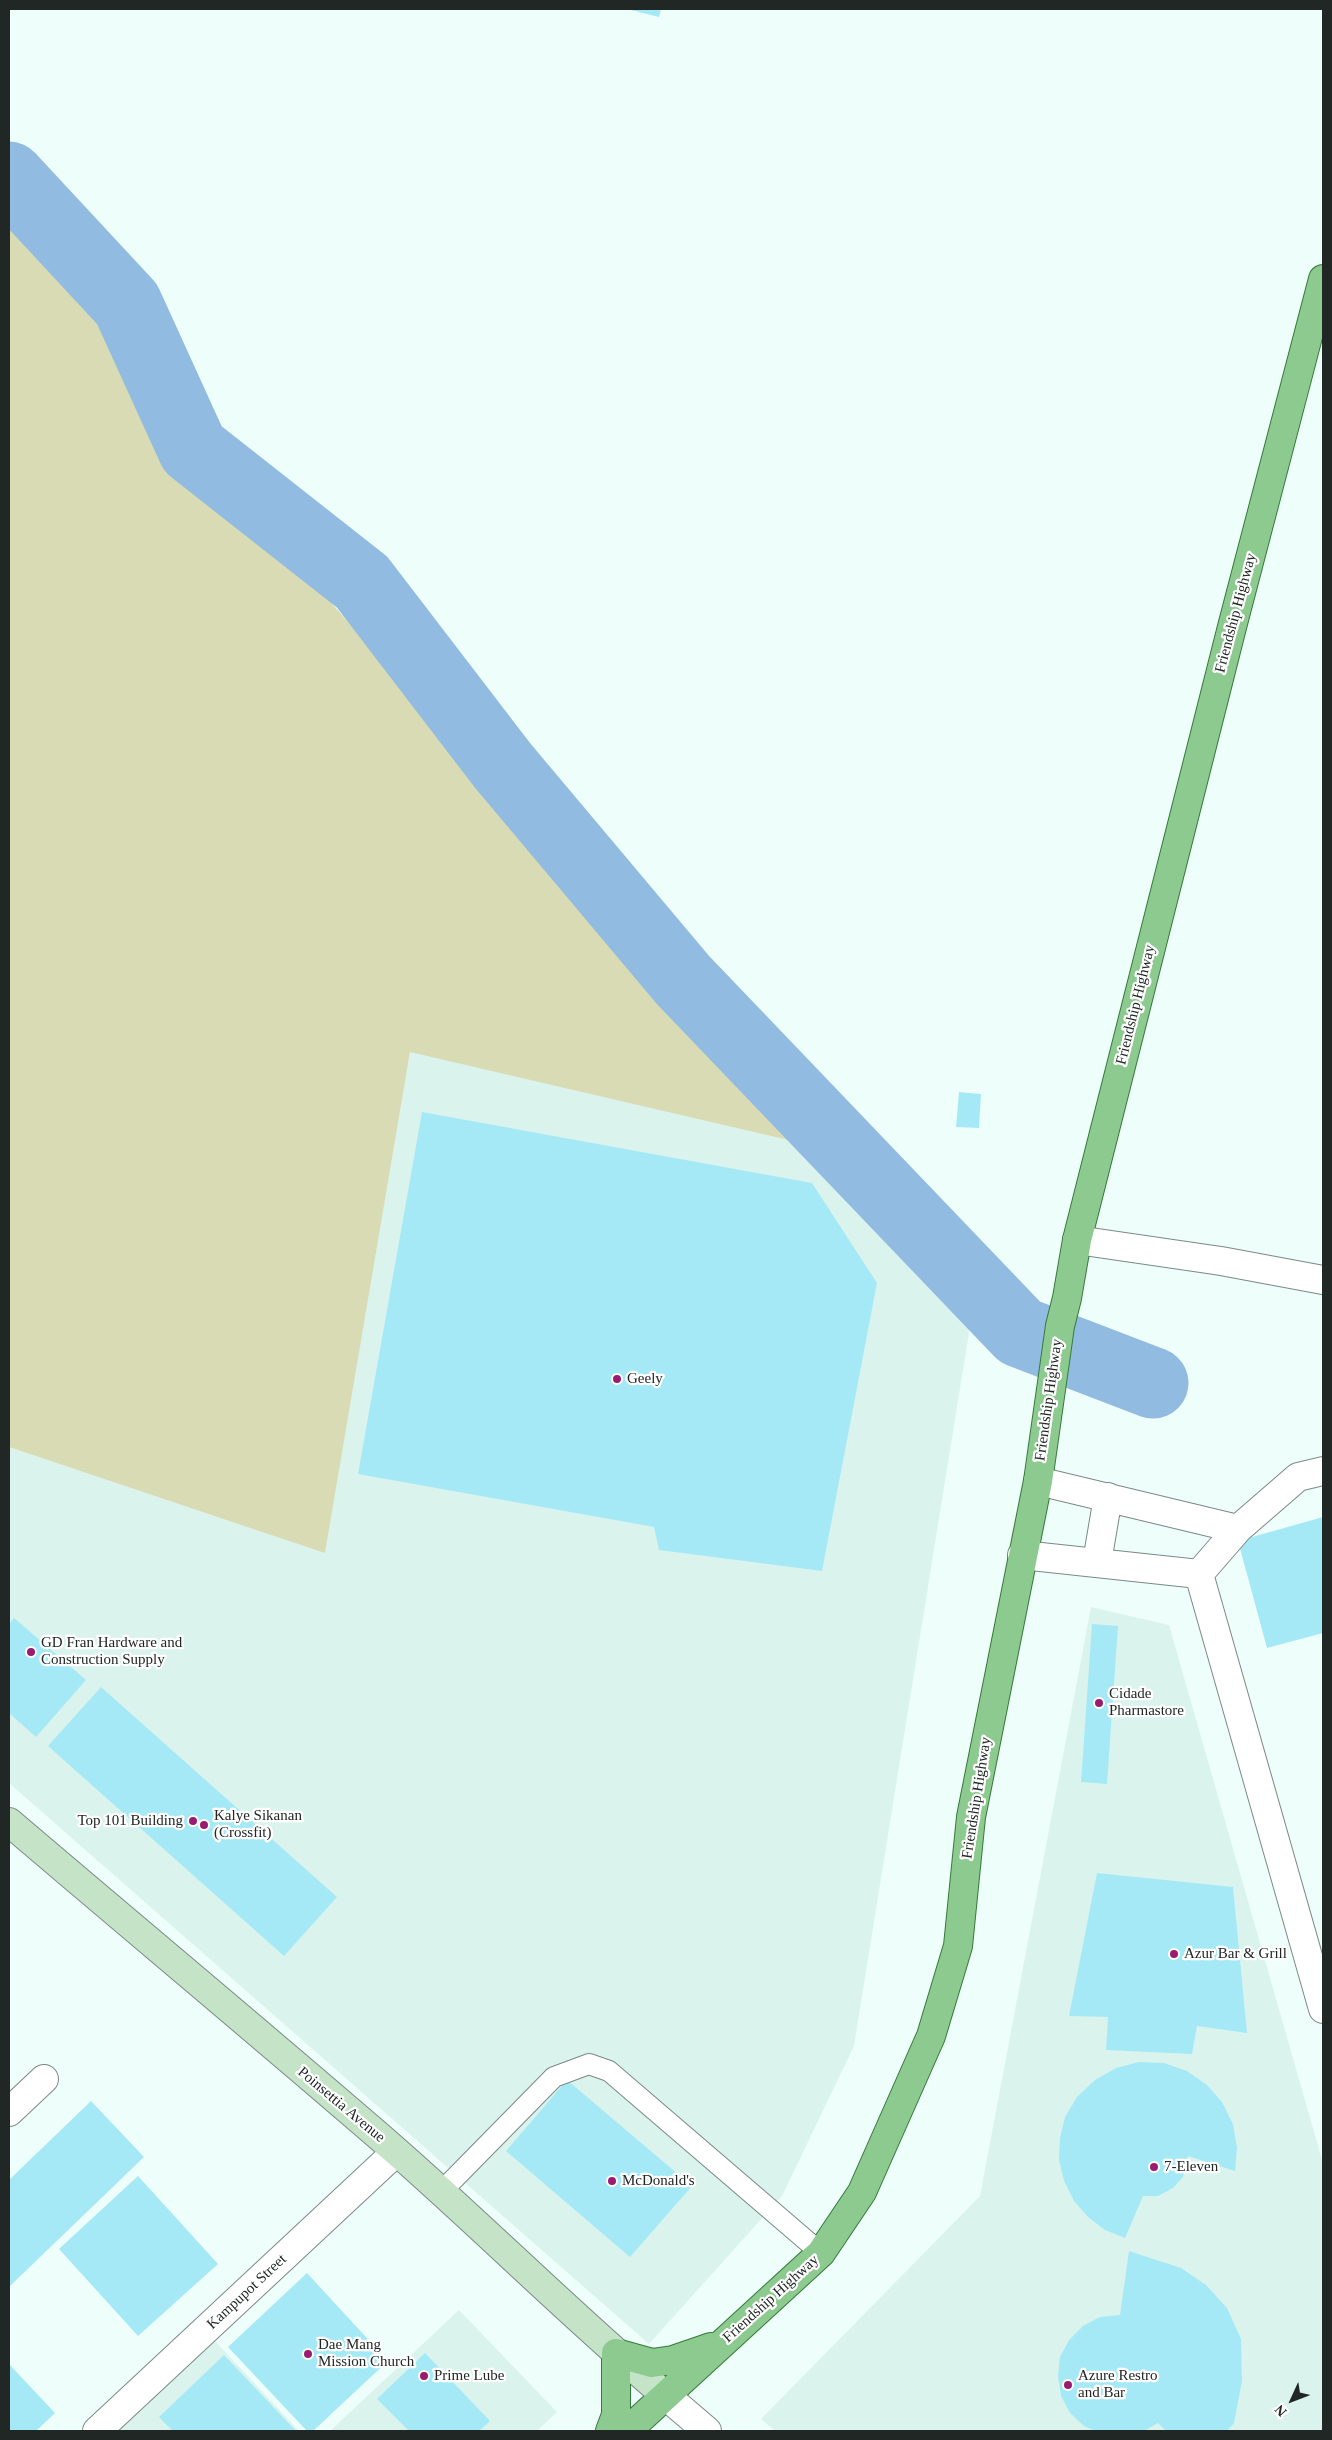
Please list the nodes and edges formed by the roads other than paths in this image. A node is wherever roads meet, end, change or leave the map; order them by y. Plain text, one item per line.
1 (1323, 279) edge
2 (1076, 1240) junction
3 (1323, 1280) edge
4 (1323, 1471) edge
5 (1038, 1481) junction
6 (1108, 1498) junction
7 (1238, 1529) junction
8 (1022, 1555) junction
9 (1097, 1562) junction
10 (1199, 1574) junction
11 (9, 1822) edge
12 (1323, 2009) edge
13 (44, 2079) dead end
14 (9, 2112) edge
15 (396, 2152) junction
16 (441, 2192) junction
17 (821, 2253) junction
18 (722, 2343) junction
19 (616, 2353) junction
20 (665, 2395) junction
21 (97, 2431) edge
22 (610, 2431) edge
23 (627, 2431) edge
24 (708, 2431) edge

1 - 2 main road, Friendship Highway
2 - 3 street
2 - 5 main road, Friendship Highway
4 - 7 street
5 - 6 street
5 - 8 main road, Friendship Highway
6 - 7 street
6 - 9 street
7 - 10 street
8 - 9 street
8 - 17 main road, Friendship Highway
9 - 10 street
10 - 12 street
11 - 15 main road, Poinsettia Avenue
13 - 14 street
15 - 16 main road, Poinsettia Avenue
15 - 21 street, Kampupot Street
16 - 17 lane
16 - 19 main road, Poinsettia Avenue
17 - 18 main road, Friendship Highway
18 - 19 main road
18 - 20 main road, Friendship Highway
19 - 20 main road, Poinsettia Avenue
19 - 22 main road
20 - 23 main road, Friendship Highway
20 - 24 street

